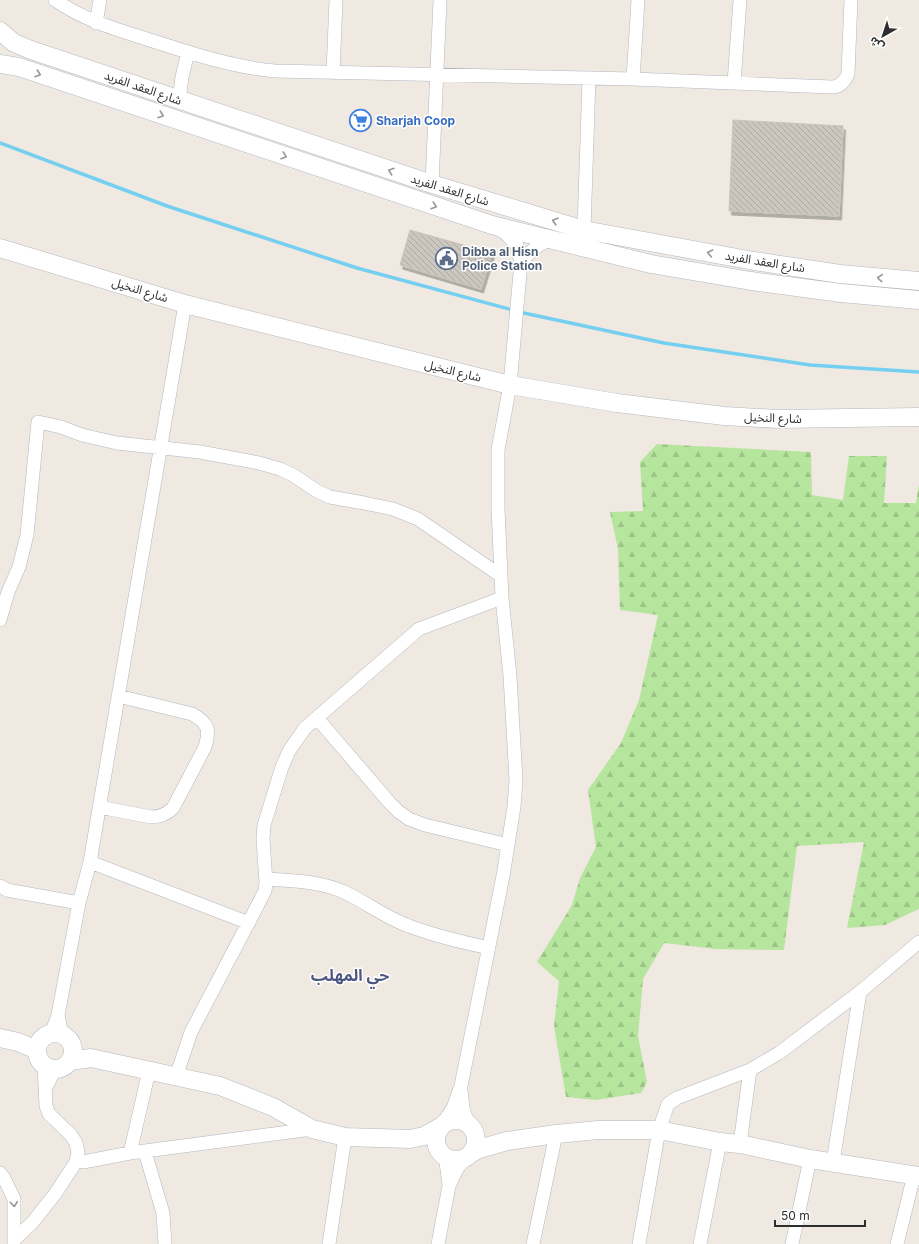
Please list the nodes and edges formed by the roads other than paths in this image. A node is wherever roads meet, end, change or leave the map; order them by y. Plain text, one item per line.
1 (55, 0) edge
2 (100, 0) edge
3 (336, 0) edge
4 (440, 0) edge
5 (638, 0) edge
6 (740, 0) edge
7 (851, 0) edge
8 (96, 23) junction
9 (0, 31) edge
10 (188, 52) junction
11 (0, 64) edge
12 (333, 73) junction
13 (436, 75) junction
14 (589, 78) junction
15 (633, 79) junction
16 (734, 83) junction
17 (179, 101) junction
18 (432, 184) junction
19 (492, 225) junction
20 (584, 230) junction
21 (560, 242) junction
22 (0, 248) edge
23 (521, 262) junction
24 (919, 281) edge
25 (919, 300) edge
26 (185, 304) junction
27 (510, 386) junction
28 (919, 417) edge
29 (160, 447) junction
30 (501, 576) junction
31 (502, 598) junction
32 (0, 620) edge
33 (118, 696) junction
34 (317, 718) junction
35 (99, 807) junction
36 (508, 845) junction
37 (90, 862) junction
38 (266, 879) junction
39 (0, 886) edge
40 (79, 903) junction
41 (249, 923) junction
42 (919, 942) edge
43 (489, 948) junction
44 (860, 992) junction
45 (0, 1038) edge
46 (54, 1050) junction
47 (750, 1070) junction
48 (149, 1071) junction
49 (176, 1077) junction
50 (461, 1086) junction
51 (442, 1125) junction
52 (470, 1126) junction
53 (312, 1129) junction
54 (658, 1130) junction
55 (556, 1134) junction
56 (345, 1137) junction
57 (410, 1139) junction
58 (507, 1141) junction
59 (720, 1142) junction
60 (740, 1144) junction
61 (145, 1152) junction
62 (130, 1153) junction
63 (441, 1154) junction
64 (468, 1155) junction
65 (810, 1159) junction
66 (83, 1162) dead end
67 (832, 1162) junction
68 (0, 1173) edge
69 (916, 1176) edge
70 (449, 1186) junction
71 (15, 1242) edge
72 (164, 1244) edge
73 (329, 1244) edge
74 (438, 1244) edge
75 (533, 1244) edge
76 (639, 1244) edge
77 (700, 1244) edge
78 (792, 1244) edge
79 (897, 1244) edge

1 - 8 street
2 - 8 street
3 - 12 street
4 - 13 street
5 - 15 street
6 - 16 street
7 - 16 street
8 - 10 street
9 - 17 street, شارع العقد الفريد
10 - 12 street
10 - 17 street
11 -> 19 street, شارع العقد الفريد
12 - 13 street
13 - 14 street
13 - 18 street
14 - 15 street
14 - 20 street
15 - 16 street
18 -> 17 street, شارع العقد الفريد
20 -> 18 street, شارع العقد الفريد
19 - 21 street, شارع العقد الفريد
19 - 23 street
24 -> 20 street, شارع العقد الفريد
21 - 23 street
21 - 25 street, شارع العقد الفريد
22 - 26 street, شارع النخيل
23 - 27 street
26 - 27 street, شارع النخيل
26 - 29 street
27 - 28 street, شارع النخيل
27 - 30 street
29 - 30 street
29 - 32 street
29 - 33 street
30 - 31 street
31 - 34 street
31 - 36 street
33 - 35 street
33 - 35 street
34 - 36 street
34 - 38 street
35 - 37 street
36 - 43 street
37 - 40 street
37 - 41 street
38 - 41 street
38 - 43 street
39 - 40 street
40 - 46 street
41 - 49 street
42 - 44 street
43 - 50 street
44 - 47 street
44 - 67 street
45 - 46 street
46 - 48 street
46 - 71 street
47 - 54 street
47 - 60 street
48 - 49 street
48 - 62 street
49 - 53 street
50 - 51 street
50 - 52 street
51 - 52 street
51 - 57 street
51 - 63 street
52 - 58 street
52 - 64 street
53 - 56 street
53 - 61 street
54 - 55 street
54 - 59 street
54 - 76 street
55 - 58 street
55 - 75 street
56 - 57 street
56 - 73 street
57 - 63 street
58 - 64 street
59 - 60 street
59 - 77 street
60 - 65 street
61 - 62 street
61 - 72 street
62 - 66 street
63 - 64 street
63 - 70 street
64 - 70 street
65 - 67 street
65 - 78 street
67 - 69 street
68 -> 71 street
69 - 79 street
70 - 74 street

